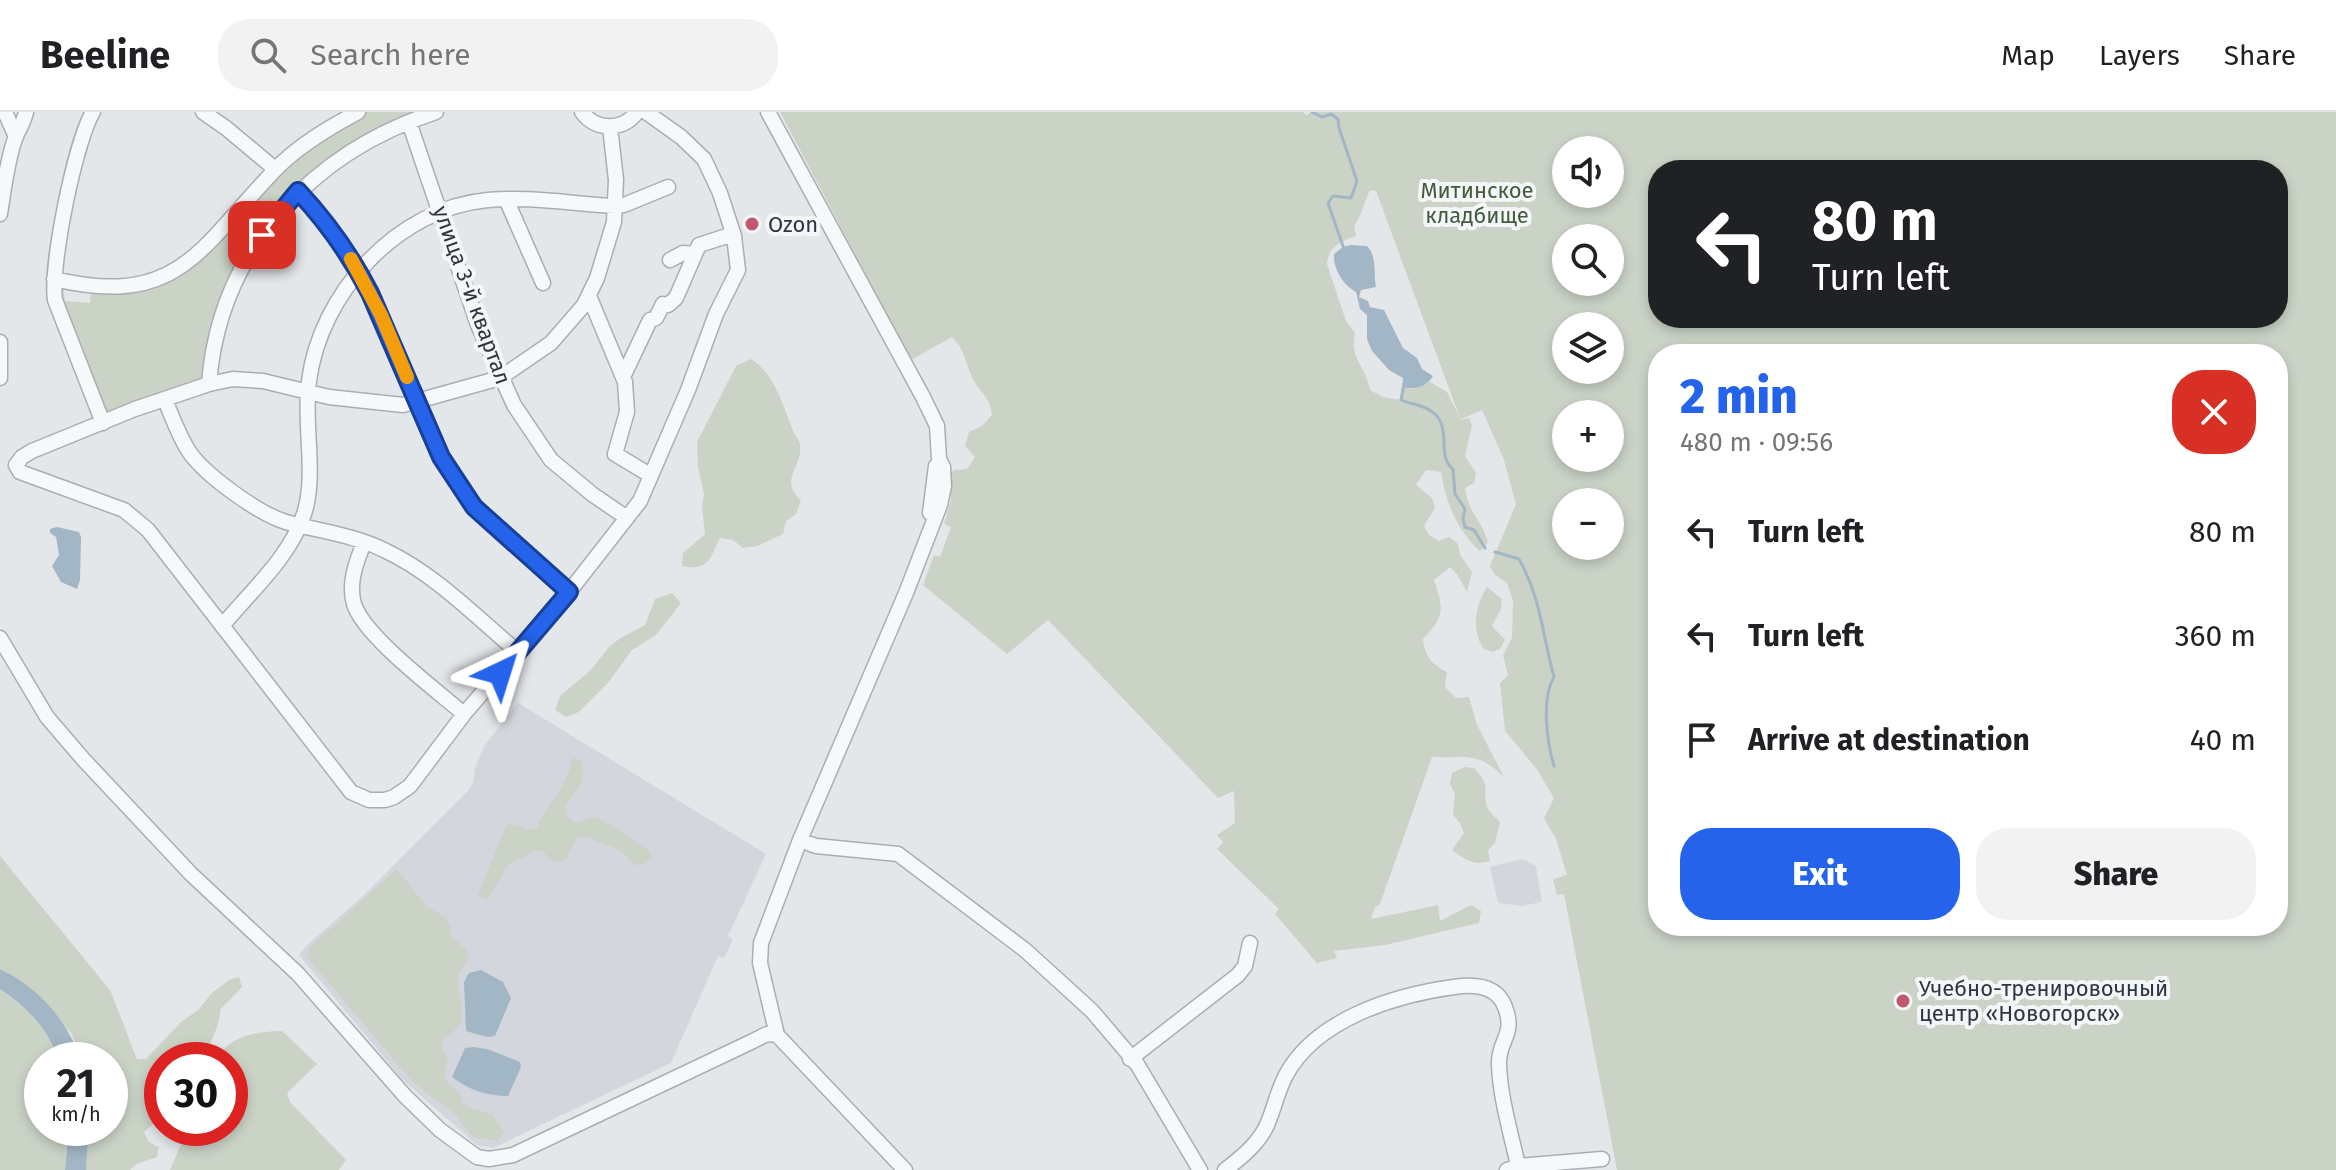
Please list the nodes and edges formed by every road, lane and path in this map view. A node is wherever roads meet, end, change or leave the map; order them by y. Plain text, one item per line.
1 (5, 112) edge
2 (26, 112) edge
3 (93, 112) edge
4 (203, 112) edge
5 (358, 112) edge
6 (436, 112) edge
7 (582, 112) edge
8 (637, 112) edge
9 (646, 112) edge
10 (768, 112) edge
11 (409, 122) junction
12 (610, 127) junction
13 (16, 137) junction
14 (275, 169) junction
15 (668, 187) dead end
16 (298, 191) junction
17 (506, 199) junction
18 (615, 206) junction
19 (441, 213) junction
20 (0, 214) edge
21 (727, 236) dead end
22 (695, 254) junction
23 (670, 260) dead end
24 (359, 271) junction
25 (54, 279) junction
26 (543, 283) dead end
27 (589, 296) junction
28 (0, 342) edge
29 (640, 342) junction
30 (612, 351) junction
31 (623, 377) junction
32 (0, 378) edge
33 (500, 378) junction
34 (209, 384) junction
35 (307, 393) junction
36 (165, 400) junction
37 (418, 402) junction
38 (103, 423) junction
39 (650, 475) junction
40 (627, 518) junction
41 (301, 523) junction
42 (364, 543) junction
43 (569, 592) junction
44 (222, 626) junction
45 (0, 638) edge
46 (518, 652) junction
47 (464, 714) junction
48 (800, 840) junction
49 (1250, 943) dead end
50 (777, 1035) junction
51 (1130, 1059) junction
52 (1602, 1159) dead end
53 (1512, 1168) edge
54 (905, 1170) edge
55 (1200, 1170) edge
56 (1225, 1170) edge

1 - 13 street
2 - 13 street
3 - 25 street
4 - 14 street
5 - 14 street
6 - 11 street
7 - 12 street
8 - 12 street
9 - 39 street
10 - 48 street
11 - 16 street
11 - 19 street, улица 3-й квартал
12 - 18 street
13 - 20 street
14 - 25 street
15 - 18 street
16 - 24 street
16 - 34 street
17 - 18 street
17 - 19 street
17 - 26 street
18 - 27 street
19 - 24 street
19 - 33 street, улица 3-й квартал
21 - 22 street
22 - 23 street
22 - 29 street
24 - 35 street
24 - 37 street
25 - 38 street
27 - 30 street
27 - 33 street
28 - 32 street
29 - 30 street
29 - 31 street
30 - 31 street
31 - 39 street
33 - 37 street
33 - 40 street, улица 3-й квартал
34 - 35 street
34 - 36 street
35 - 37 street
35 - 41 street
36 - 38 street
36 - 41 street
37 - 43 street
38 - 44 street
39 - 40 street
40 - 43 street
41 - 42 street
41 - 44 street
42 - 46 street
42 - 47 street
43 - 46 street
44 - 47 street
45 - 50 street
46 - 47 street
48 - 50 street
48 - 51 street
49 - 51 street
50 - 54 street
51 - 55 street
52 - 53 street
53 - 56 street

